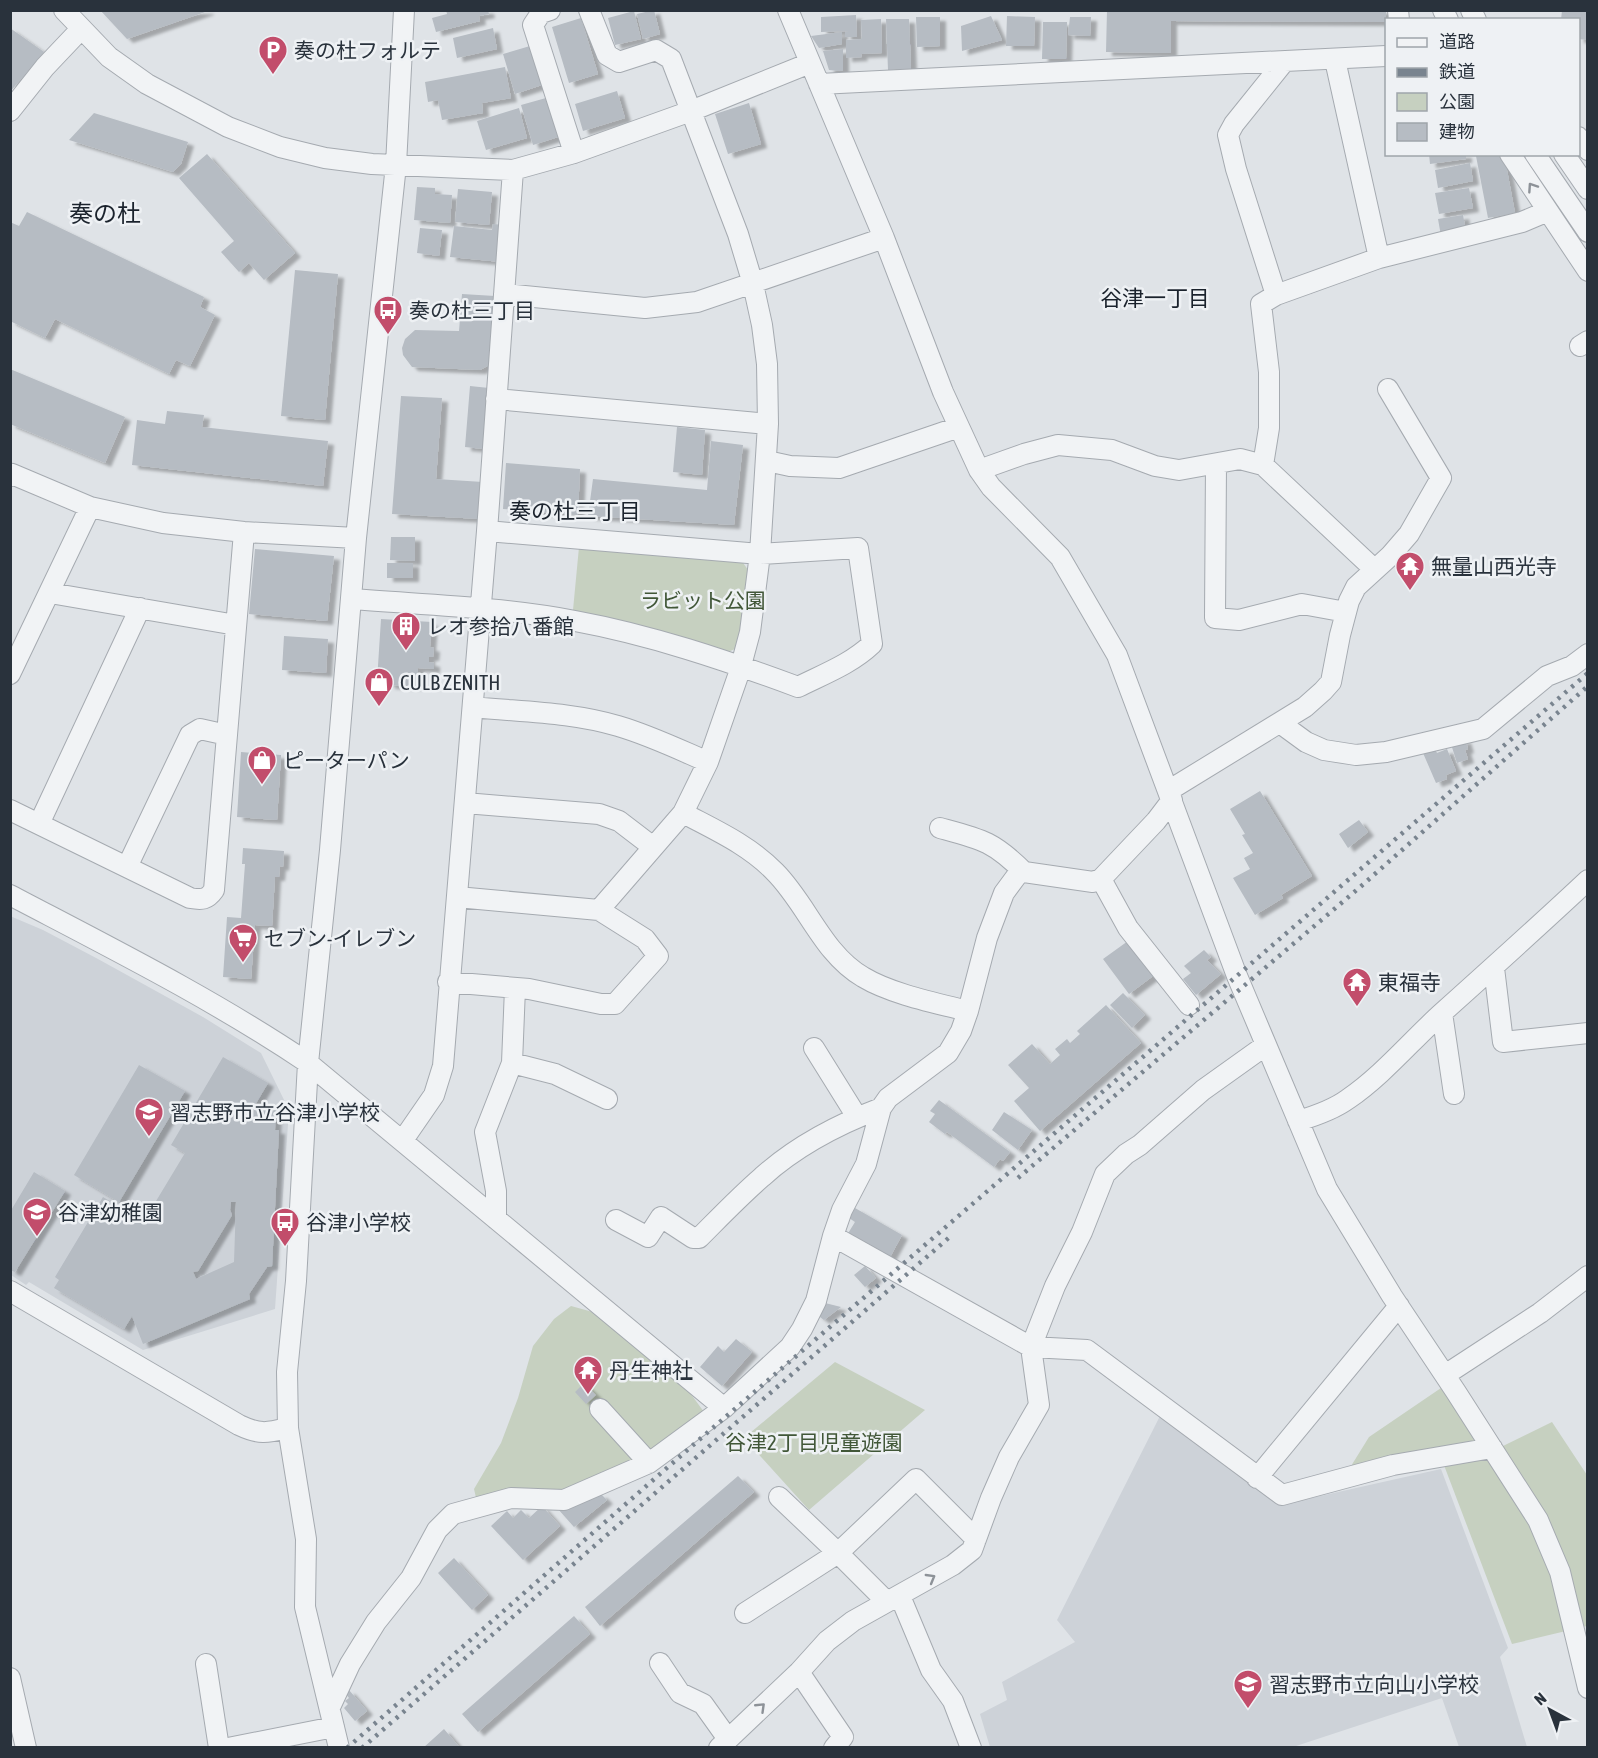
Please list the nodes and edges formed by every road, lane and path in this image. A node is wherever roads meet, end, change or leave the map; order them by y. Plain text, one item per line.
1 (64, 10) edge
2 (404, 10) edge
3 (550, 10) edge
4 (589, 10) edge
5 (788, 10) edge
6 (81, 29) junction
7 (1385, 56) edge
8 (1335, 60) junction
9 (810, 63) junction
10 (1283, 63) junction
11 (819, 84) junction
12 (10, 111) edge
13 (691, 111) junction
14 (574, 153) junction
15 (1511, 156) edge
16 (1535, 156) edge
17 (1565, 156) edge
18 (396, 165) junction
19 (513, 170) junction
20 (1587, 189) edge
21 (1548, 211) junction
22 (1587, 232) edge
23 (884, 238) junction
24 (1379, 258) junction
25 (1587, 270) edge
26 (753, 284) junction
27 (504, 294) junction
28 (1276, 295) junction
29 (1388, 390) dead end
30 (496, 399) junction
31 (768, 424) junction
32 (958, 428) junction
33 (767, 461) junction
34 (1216, 464) junction
35 (1263, 465) junction
36 (979, 470) junction
37 (10, 476) edge
38 (90, 507) junction
39 (488, 531) junction
40 (244, 532) junction
41 (357, 538) junction
42 (760, 554) junction
43 (1374, 569) junction
44 (50, 593) junction
45 (352, 598) junction
46 (140, 608) junction
47 (480, 608) junction
48 (1346, 612) junction
49 (236, 625) junction
50 (1587, 654) edge
51 (741, 666) junction
52 (10, 674) edge
53 (473, 707) junction
54 (1280, 723) junction
55 (227, 735) junction
56 (708, 762) junction
57 (1170, 795) junction
58 (465, 803) junction
59 (10, 810) edge
60 (683, 813) junction
61 (39, 824) junction
62 (940, 828) dead end
63 (653, 847) junction
64 (127, 867) junction
65 (1024, 872) junction
66 (1101, 879) junction
67 (1587, 880) edge
68 (10, 895) edge
69 (457, 897) junction
70 (599, 910) junction
71 (1494, 968) junction
72 (448, 982) junction
73 (515, 988) junction
74 (1189, 1005) dead end
75 (968, 1011) junction
76 (1442, 1013) junction
77 (1587, 1033) edge
78 (1266, 1045) junction
79 (813, 1048) dead end
80 (308, 1063) junction
81 (513, 1063) junction
82 (1454, 1094) dead end
83 (607, 1099) dead end
84 (880, 1108) junction
85 (857, 1117) junction
86 (1298, 1121) junction
87 (403, 1140) junction
88 (496, 1219) junction
89 (616, 1220) dead end
90 (833, 1236) junction
91 (1587, 1276) edge
92 (10, 1291) edge
93 (1399, 1306) junction
94 (1031, 1347) junction
95 (1445, 1375) junction
96 (724, 1408) junction
97 (600, 1409) dead end
98 (288, 1428) junction
99 (1492, 1448) junction
100 (649, 1463) junction
101 (1257, 1478) junction
102 (779, 1497) dead end
103 (976, 1539) junction
104 (838, 1553) junction
105 (893, 1599) junction
106 (745, 1613) dead end
107 (1581, 1634) edge
108 (660, 1663) dead end
109 (206, 1664) dead end
110 (799, 1672) junction
111 (10, 1678) edge
112 (1587, 1688) edge
113 (330, 1707) junction
114 (334, 1740) edge
115 (723, 1743) edge
116 (27, 1748) edge
117 (219, 1748) edge
118 (228, 1748) edge
119 (834, 1748) edge
120 (971, 1748) edge

1 - 6 street
2 - 18 street
3 - 14 street
4 - 13 street
5 - 9 street
6 - 12 street
6 - 18 street
7 - 8 street
8 - 10 street
8 - 24 street
9 - 11 street
9 - 13 street
10 - 11 street
10 - 28 street
11 - 23 street
13 - 14 street
13 - 26 street
14 - 19 street
21 -> 15 street
16 - 22 street
17 - 20 street
18 - 19 street
18 - 41 street
19 - 27 street
21 - 24 street
21 - 25 street
23 - 26 street
23 - 32 street
24 - 28 street
26 - 27 street
26 - 31 street
27 - 30 street
28 - 35 street
29 - 43 street
30 - 31 street
30 - 39 street
31 - 33 street
32 - 33 street
32 - 36 street
33 - 42 street
34 - 35 street
34 - 36 street
34 - 48 street
35 - 43 street
36 - 57 street
37 - 38 street
38 - 40 street
38 - 44 street
39 - 42 street
39 - 47 street
40 - 41 street
40 - 49 street
41 - 45 street
42 - 51 street
42 - 51 street
43 - 48 street
44 - 46 street
44 - 52 street
45 - 47 street
45 - 80 street
46 - 49 street
46 - 61 street
47 - 51 street
47 - 53 street
48 - 54 street
49 - 55 street
50 - 54 street
51 - 56 street
53 - 56 street
53 - 58 street
54 - 57 street
55 - 64 street
55 - 64 street
56 - 60 street
57 - 66 street
57 - 78 street
58 - 63 street
58 - 69 street
59 - 61 street
60 - 63 street
60 - 75 street
61 - 64 street
62 - 65 street
63 - 70 street
65 - 66 street
65 - 75 street
66 - 74 street
67 - 71 street
68 - 80 street
69 - 70 street
69 - 72 street
70 - 73 street
71 - 76 street
71 - 77 street
72 - 73 street
72 - 87 street
73 - 81 street
75 - 84 street
76 - 82 street
76 - 86 street
78 - 86 street
78 - 94 street
79 - 85 street
80 - 87 street
80 - 98 street
81 - 83 street
81 - 88 street
84 - 85 street
84 - 90 street
85 - 89 street
86 - 93 street
87 - 88 street
88 - 96 street
90 - 94 street
90 - 96 street
91 - 95 street
92 - 98 street
93 - 95 street
93 - 101 street
94 - 101 street
94 - 103 street
95 - 99 street
96 - 100 street
97 - 100 street
98 - 113 street
99 - 101 street
99 - 107 street
100 - 113 street
102 - 104 street
103 - 104 street
105 -> 103 street
104 - 105 street
104 - 106 street
105 - 110 street
105 - 120 street
107 - 112 street
108 - 115 street
109 - 117 street
115 -> 110 street
110 - 119 street
111 - 116 street
113 - 114 street
114 - 118 street

